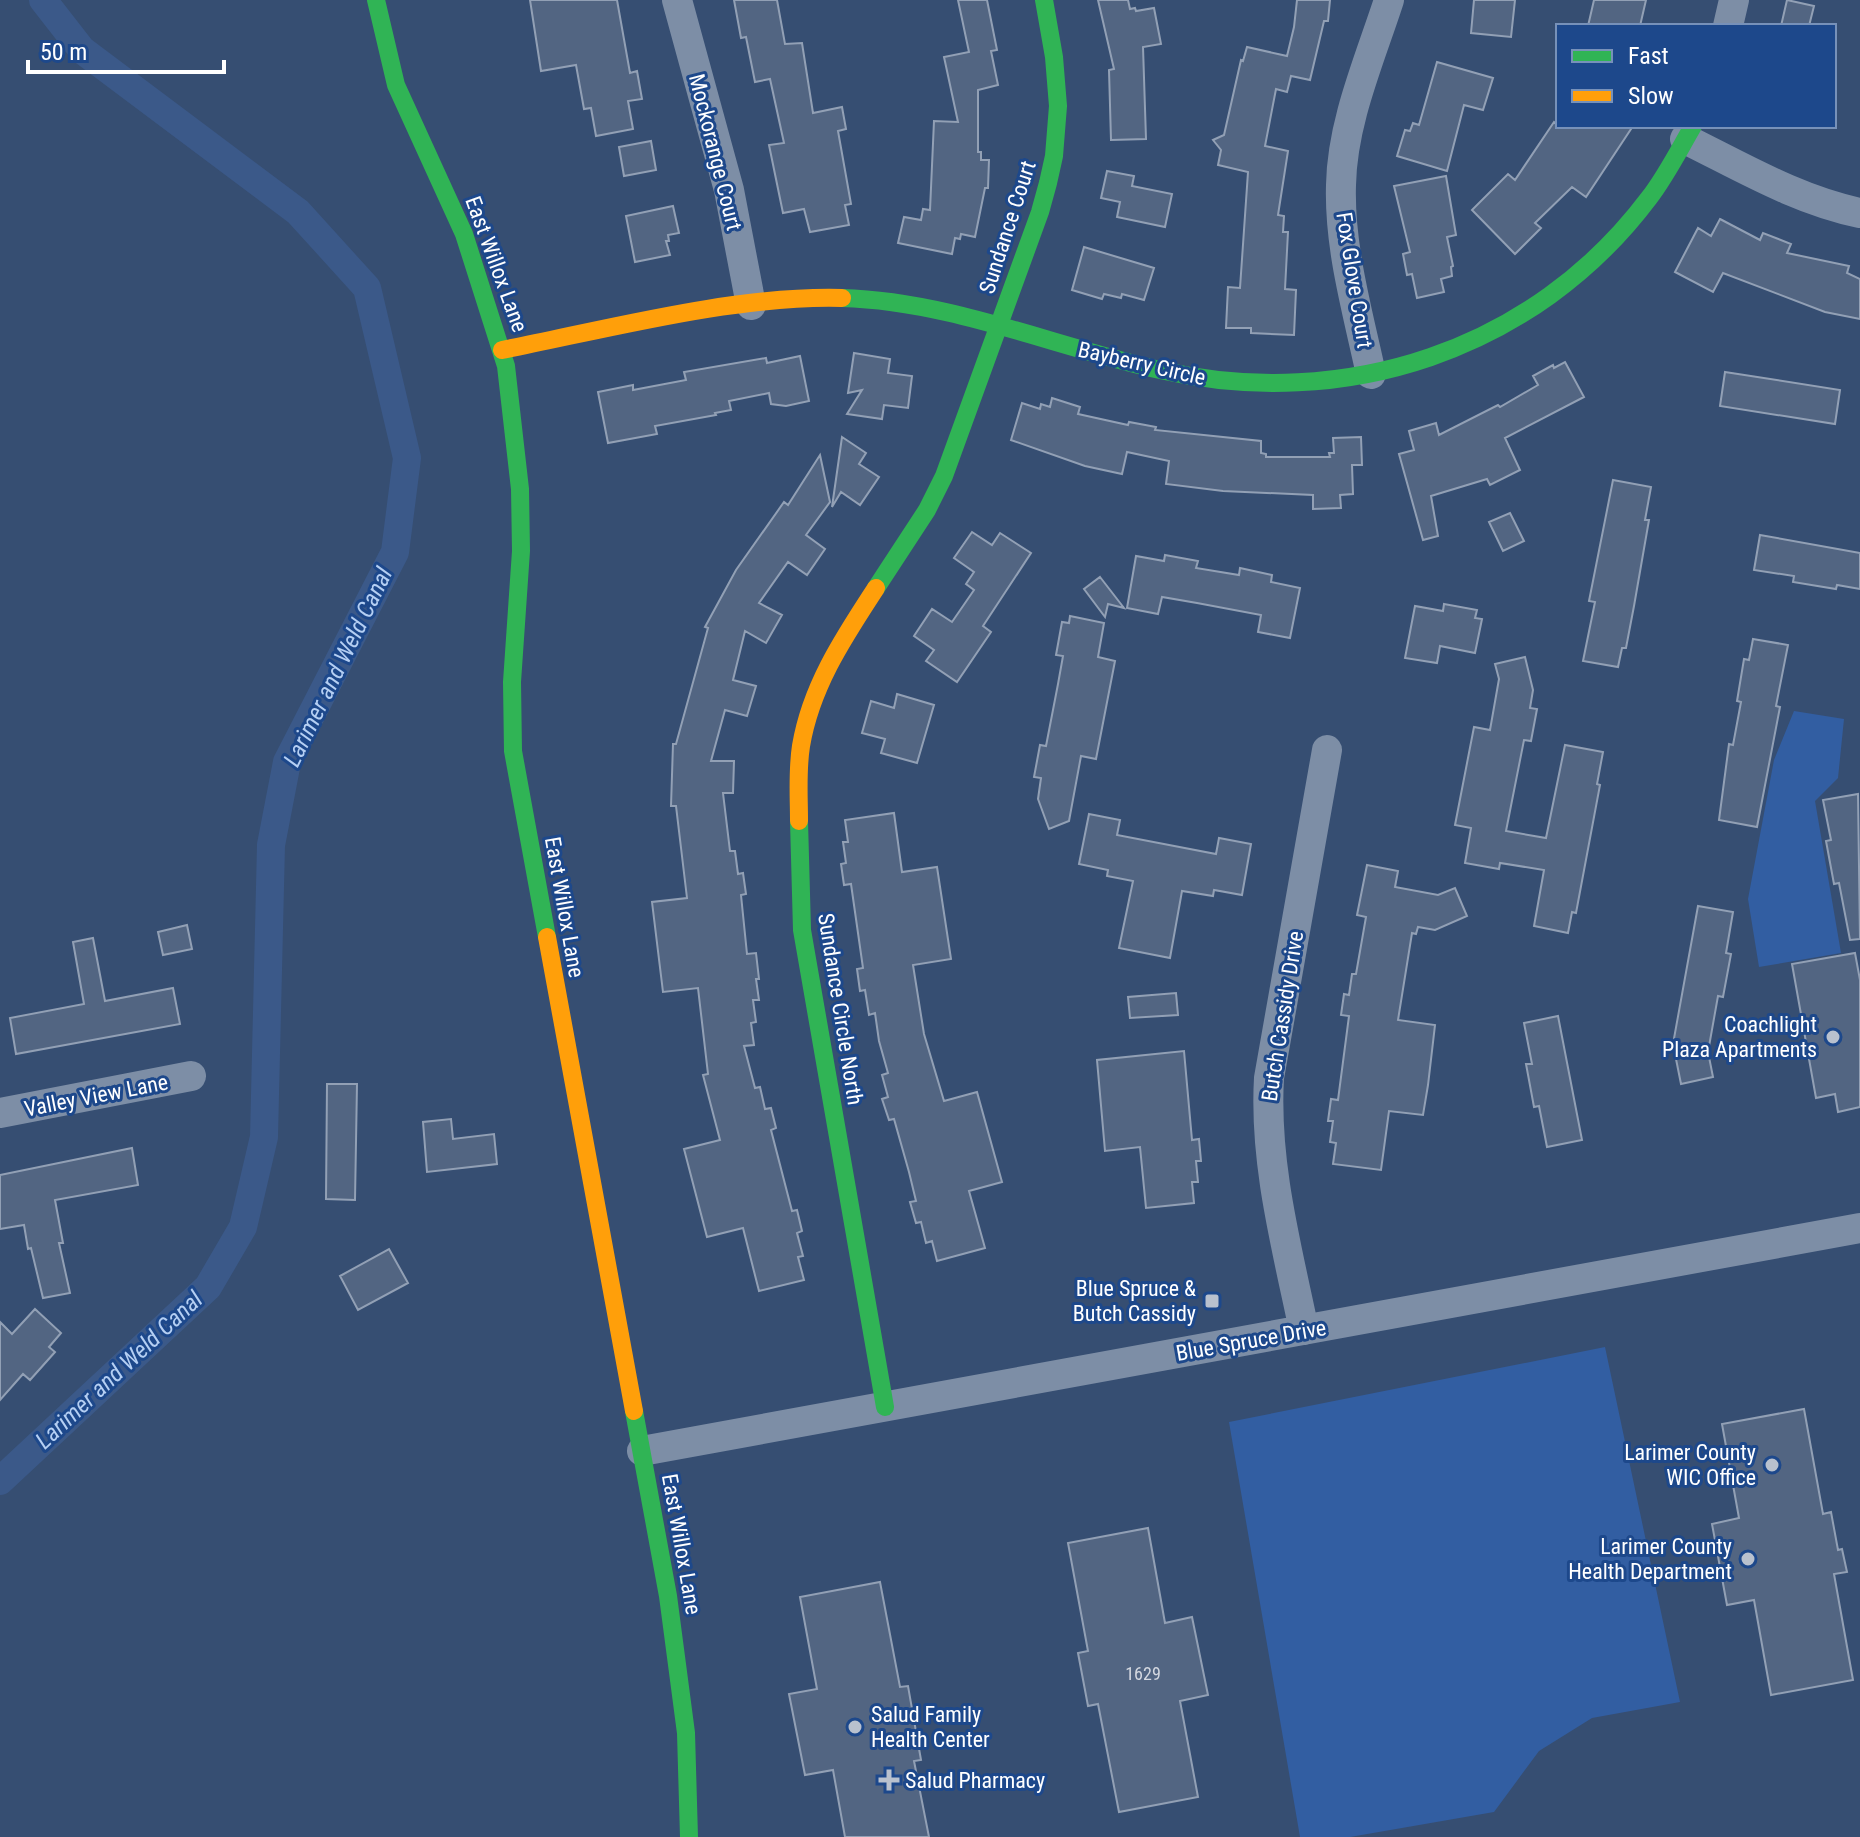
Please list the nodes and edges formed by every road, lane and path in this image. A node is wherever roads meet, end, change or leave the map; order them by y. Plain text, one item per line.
1 (376, 0) edge
2 (677, 0) edge
3 (1044, 0) edge
4 (1389, 0) edge
5 (1734, 0) edge
6 (1728, 24) edge
7 (1689, 132) edge
8 (1860, 213) edge
9 (751, 305) junction
10 (999, 325) junction
11 (502, 350) junction
12 (1371, 374) junction
13 (1327, 750) dead end
14 (191, 1076) dead end
15 (0, 1113) edge
16 (1860, 1228) edge
17 (1304, 1330) junction
18 (885, 1407) junction
19 (642, 1451) junction
20 (689, 1837) edge

1 - 11 street, East Willox Lane
2 - 9 street, Mockorange Court
3 - 10 street, Sundance Court
4 - 12 street, Fox Glove Court
5 - 6 street
7 - 8 street
7 - 12 street, Bayberry Circle
9 - 10 street, Bayberry Circle
9 - 11 street, Bayberry Circle
10 - 12 street, Bayberry Circle
10 - 18 street, Sundance Circle North
11 - 19 street, East Willox Lane
13 - 17 street, Butch Cassidy Drive
14 - 15 street, Valley View Lane
16 - 17 street, Blue Spruce Drive
17 - 18 street, Blue Spruce Drive
18 - 19 street, Blue Spruce Drive
19 - 20 street, East Willox Lane

